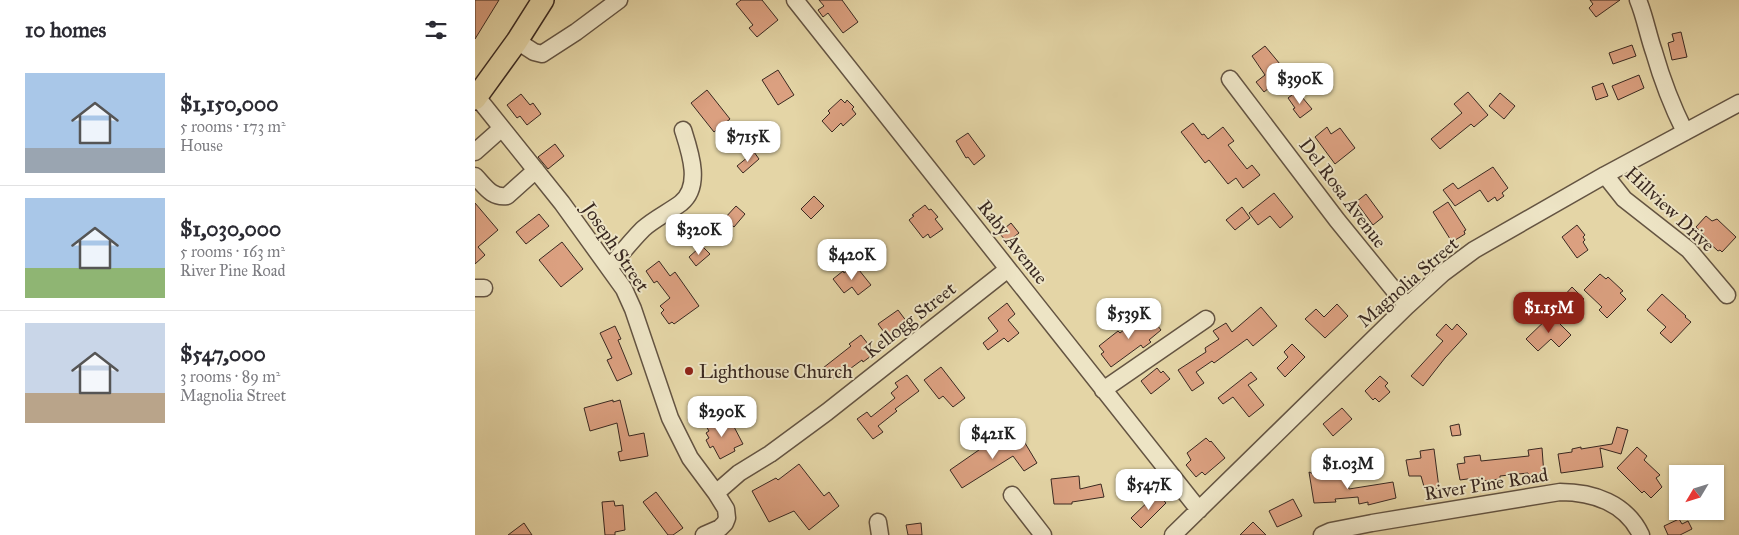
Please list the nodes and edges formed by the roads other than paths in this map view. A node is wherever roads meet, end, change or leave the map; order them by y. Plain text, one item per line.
1 (543, 0) edge
2 (619, 0) edge
3 (795, 0) edge
4 (1638, 0) edge
5 (517, 41) junction
6 (1230, 79) dead end
7 (476, 98) edge
8 (1739, 103) edge
9 (502, 128) junction
10 (683, 130) dead end
11 (1685, 132) junction
12 (477, 146) edge
13 (536, 170) junction
14 (475, 176) edge
15 (1605, 176) junction
16 (610, 267) junction
17 (1008, 269) junction
18 (1727, 295) dead end
19 (1407, 306) junction
20 (1206, 319) dead end
21 (1103, 390) junction
22 (716, 493) junction
23 (1012, 495) dead end
24 (1199, 510) junction
25 (704, 535) edge
26 (1043, 535) edge
27 (1173, 535) edge
28 (1322, 535) edge
29 (1641, 535) edge

1 - 5 main road
2 - 5 street
3 - 17 street, Raby Avenue
4 - 11 street
5 - 7 main road
6 - 19 street, Del Rosa Avenue
7 - 9 street, Joseph Street
8 - 11 street, Magnolia Street
9 - 12 street
9 - 13 street, Joseph Street
10 - 16 street
11 - 15 street, Magnolia Street
13 - 14 street
13 - 16 street, Joseph Street
15 - 18 street, Hillview Drive
15 - 19 street, Magnolia Street
16 - 22 street, Joseph Street
17 - 21 street, Raby Avenue
17 - 22 street, Kellogg Street
19 - 24 street, Magnolia Street
20 - 21 street
21 - 24 street, Raby Avenue
22 - 25 street, Joseph Street
23 - 26 street
24 - 27 street, Magnolia Street
28 - 29 street, River Pine Road

